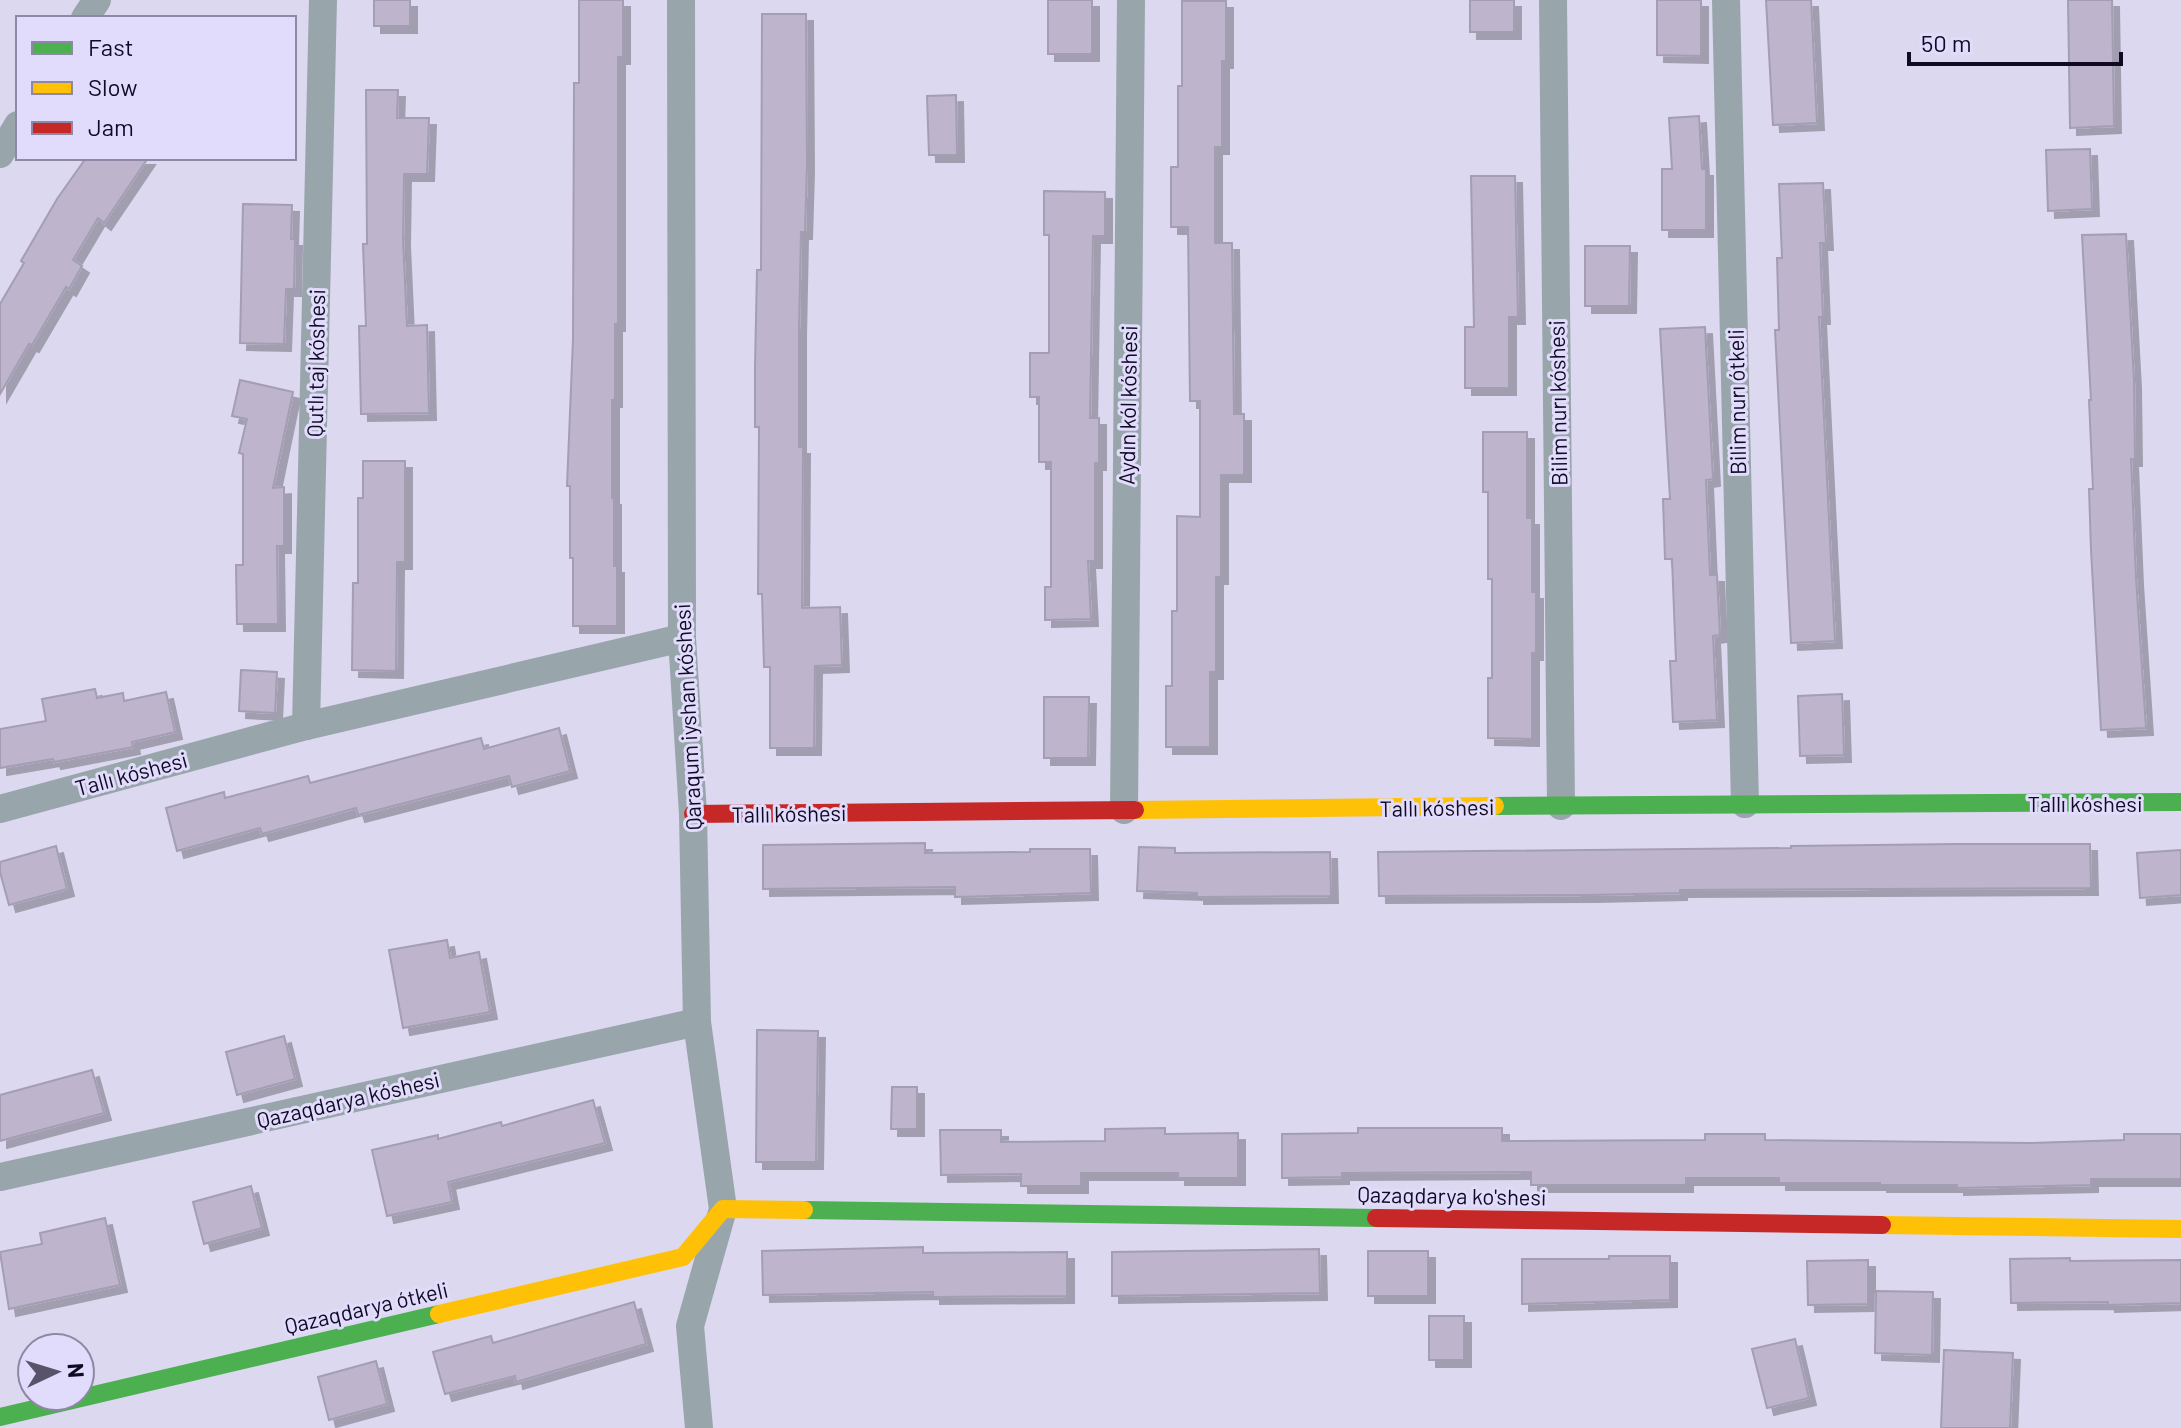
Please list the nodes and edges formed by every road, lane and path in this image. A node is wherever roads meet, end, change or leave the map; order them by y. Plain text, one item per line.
1 (323, 0) edge
2 (681, 0) edge
3 (1131, 0) edge
4 (1553, 0) edge
5 (1726, 0) edge
6 (16, 128) edge
7 (0, 154) edge
8 (682, 638) junction
9 (306, 726) junction
10 (2181, 802) edge
11 (1745, 804) junction
12 (1561, 806) junction
13 (0, 809) edge
14 (1124, 810) junction
15 (693, 814) junction
16 (697, 1022) junction
17 (0, 1177) edge
18 (723, 1209) junction
19 (2181, 1229) edge
20 (0, 1417) edge
21 (699, 1428) edge

1 - 9 street, Qutlı taj kóshesi
2 - 8 street, Qaraqum iyshan kóshesi
3 - 14 street, Aydın kól kóshesi
4 - 12 street, Bilim nurı kóshesi
5 - 11 street, Bilim nurı ótkeli
6 - 7 street
8 - 9 street, Tallı kóshesi
8 - 15 street, Qaraqum iyshan kóshesi
9 - 13 street, Tallı kóshesi
10 - 11 street, Tallı kóshesi
11 - 12 street, Tallı kóshesi
12 - 14 street, Tallı kóshesi
14 - 15 street, Tallı kóshesi
15 - 16 street, Qaraqum iyshan kóshesi
16 - 17 street, Qazaqdarya kóshesi
16 - 18 street, Qaraqum iyshan kóshesi
18 - 19 street, Qazaqdarya ko'shesi
18 - 20 street, Qazaqdarya ótkeli
18 - 21 street, Qaraqum iyshan kóshesi

